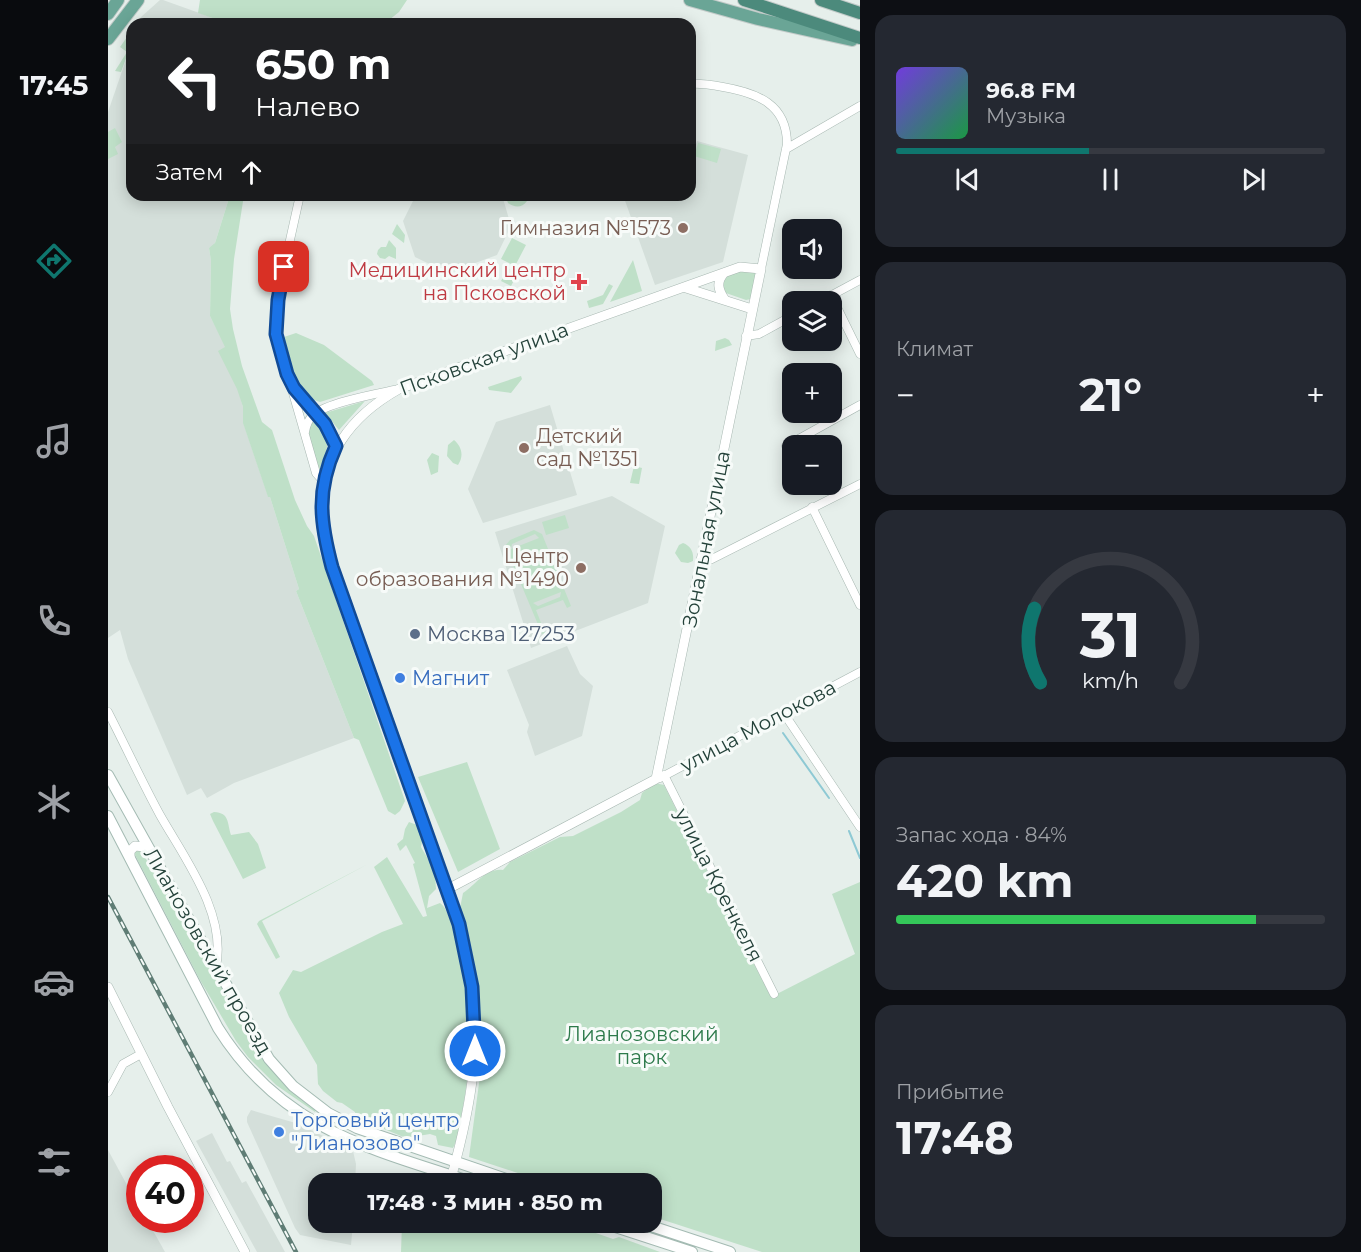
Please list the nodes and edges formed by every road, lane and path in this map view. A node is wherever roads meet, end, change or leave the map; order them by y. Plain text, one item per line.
1 (116, 0) edge
2 (138, 0) edge
3 (142, 0) edge
4 (690, 0) edge
5 (744, 0) edge
6 (820, 0) edge
7 (128, 13) junction
8 (860, 13) edge
9 (108, 14) edge
10 (108, 39) edge
11 (860, 39) edge
12 (696, 84) edge
13 (860, 106) edge
14 (786, 149) junction
15 (299, 201) edge
16 (761, 268) junction
17 (724, 273) junction
18 (860, 280) edge
19 (686, 288) junction
20 (839, 291) edge
21 (725, 300) junction
22 (752, 309) junction
23 (842, 317) edge
24 (782, 321) edge
25 (746, 336) junction
26 (860, 354) edge
27 (288, 379) junction
28 (399, 389) junction
29 (301, 397) junction
30 (860, 405) edge
31 (329, 407) junction
32 (316, 413) junction
33 (305, 432) junction
34 (806, 435) edge
35 (336, 446) junction
36 (324, 482) junction
37 (860, 484) edge
38 (812, 507) junction
39 (702, 561) junction
40 (860, 605) edge
41 (860, 672) edge
42 (108, 712) edge
43 (783, 712) junction
44 (108, 775) edge
45 (660, 777) junction
46 (108, 816) edge
47 (860, 827) edge
48 (151, 853) junction
49 (130, 858) junction
50 (446, 890) junction
51 (216, 967) junction
52 (108, 987) edge
53 (774, 994) dead end
54 (141, 1054) junction
55 (108, 1092) edge
56 (456, 1162) junction
57 (446, 1173) edge
58 (453, 1173) edge
59 (488, 1173) edge
60 (662, 1230) edge
61 (634, 1233) edge
62 (245, 1252) edge
63 (692, 1252) edge
64 (730, 1252) edge

1 - 9 main road
2 - 7 main road
3 - 7 main road
4 - 11 main road
5 - 11 highway
6 - 8 highway
7 - 10 main road
12 - 14 street
13 - 14 street
14 - 16 street, Зональная улица
15 - 27 street
16 - 17 street, Псковская улица
16 - 22 street, Зональная улица
17 - 19 street, Псковская улица
17 - 21 street
18 - 20 street
19 - 21 street
19 - 28 street, Псковская улица
21 - 22 street
22 - 25 street, Зональная улица
23 - 26 street
24 - 25 street
25 - 39 street, Зональная улица
27 - 29 street
27 - 33 street
28 - 31 street
28 - 35 street, Псковская улица
29 - 31 street
29 - 32 street
30 - 34 street
31 - 32 street
32 - 33 street
32 - 35 street
33 - 36 street
35 - 36 street, Псковская улица
36 - 50 street, Псковская улица
37 - 38 street
38 - 39 street
38 - 40 street
39 - 45 street, Зональная улица
41 - 43 street, улица Молокова
42 - 51 street
43 - 45 street, улица Молокова
43 - 47 street
44 - 48 main road, Лианозовский проезд
45 - 50 street
45 - 53 street, улица Кренкеля
46 - 49 main road, Лианозовский проезд
48 - 49 street
48 - 51 main road, Лианозовский проезд
49 - 57 main road, Лианозовский проезд
50 - 56 street, Псковская улица
51 - 56 main road, Лианозовский проезд
52 - 54 street
54 - 55 street
54 - 62 street
56 - 58 street, Псковская улица
56 - 59 main road, Лианозовский проезд
60 - 64 main road
61 - 63 main road

